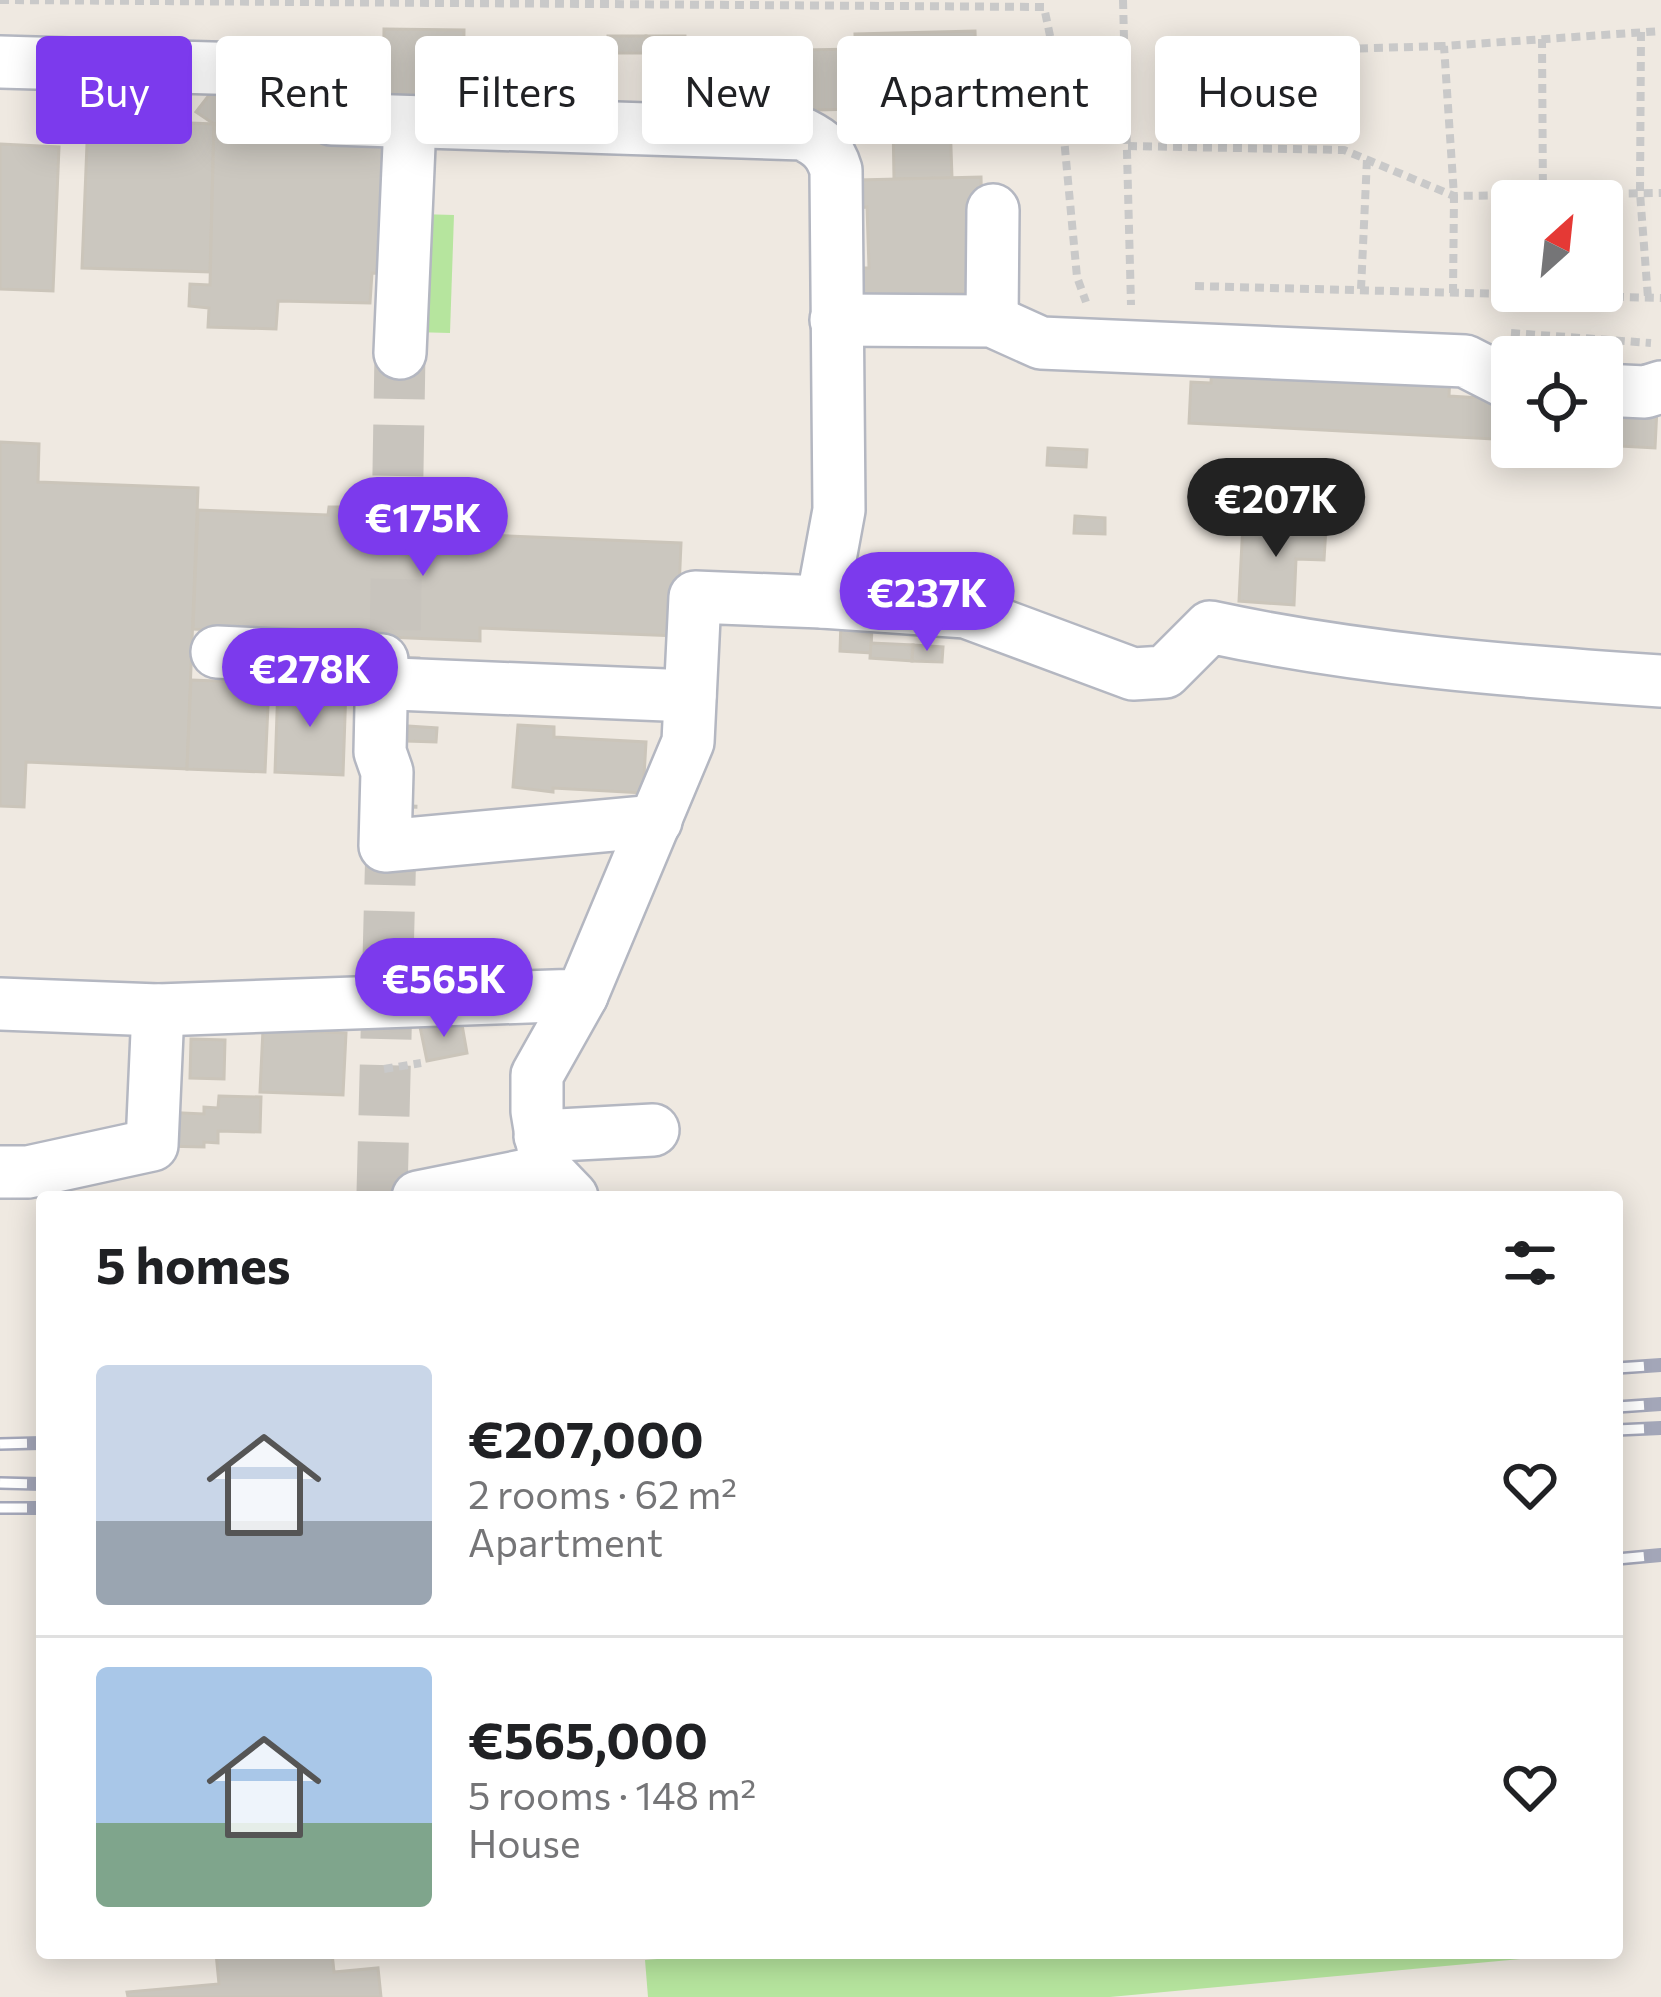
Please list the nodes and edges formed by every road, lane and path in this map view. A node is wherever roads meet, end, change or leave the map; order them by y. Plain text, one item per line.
1 (1124, 0) edge
2 (0, 1) edge
3 (1661, 31) edge
4 (1641, 32) junction
5 (1542, 39) junction
6 (1444, 46) junction
7 (1360, 49) edge
8 (0, 62) edge
9 (410, 122) junction
10 (1128, 146) junction
11 (1367, 159) junction
12 (1542, 180) edge
13 (1640, 193) junction
14 (1661, 193) edge
15 (1623, 194) edge
16 (1454, 196) junction
17 (1491, 197) edge
18 (992, 210) dead end
19 (1195, 286) dead end
20 (1361, 290) junction
21 (1454, 293) junction
22 (1491, 293) edge
23 (1623, 297) edge
24 (1648, 298) junction
25 (1661, 298) edge
26 (1101, 312) dead end
27 (1132, 319) dead end
28 (836, 320) junction
29 (992, 321) junction
30 (400, 353) tunnel mouth
31 (1491, 375) edge
32 (1661, 387) edge
33 (1623, 391) edge
34 (400, 508) dead end
35 (432, 509) dead end
36 (822, 602) junction
37 (217, 652) dead end
38 (1661, 681) edge
39 (395, 684) dead end
40 (690, 696) junction
41 (656, 821) junction
42 (582, 995) junction
43 (0, 1004) edge
44 (158, 1010) junction
45 (421, 1063) dead end
46 (384, 1069) dead end
47 (653, 1130) dead end
48 (553, 1168) edge
49 (0, 1172) edge
50 (422, 1191) edge

1 - 10 path
2 - 26 path
3 - 4 path
4 - 5 path
4 - 13 path
5 - 6 path
5 - 12 path
6 - 7 path
6 - 16 path
8 - 9 lane
9 - 28 lane
9 - 30 lane
10 - 11 path
10 - 27 path
11 - 16 path
11 - 20 path
13 - 14 path
13 - 15 path
13 - 24 path
16 - 17 path
16 - 21 path
18 - 29 lane
19 - 20 path
20 - 21 path
21 - 22 path
23 - 24 path
24 - 25 path
28 - 29 lane
28 - 36 lane
29 - 31 lane
32 - 33 lane
34 - 35 path
36 - 38 lane
36 - 40 lane
37 - 41 lane
39 - 40 lane
40 - 41 lane
41 - 42 lane
42 - 44 lane
42 - 48 lane
43 - 44 lane
44 - 49 lane
45 - 46 path
47 - 48 lane
48 - 50 lane

